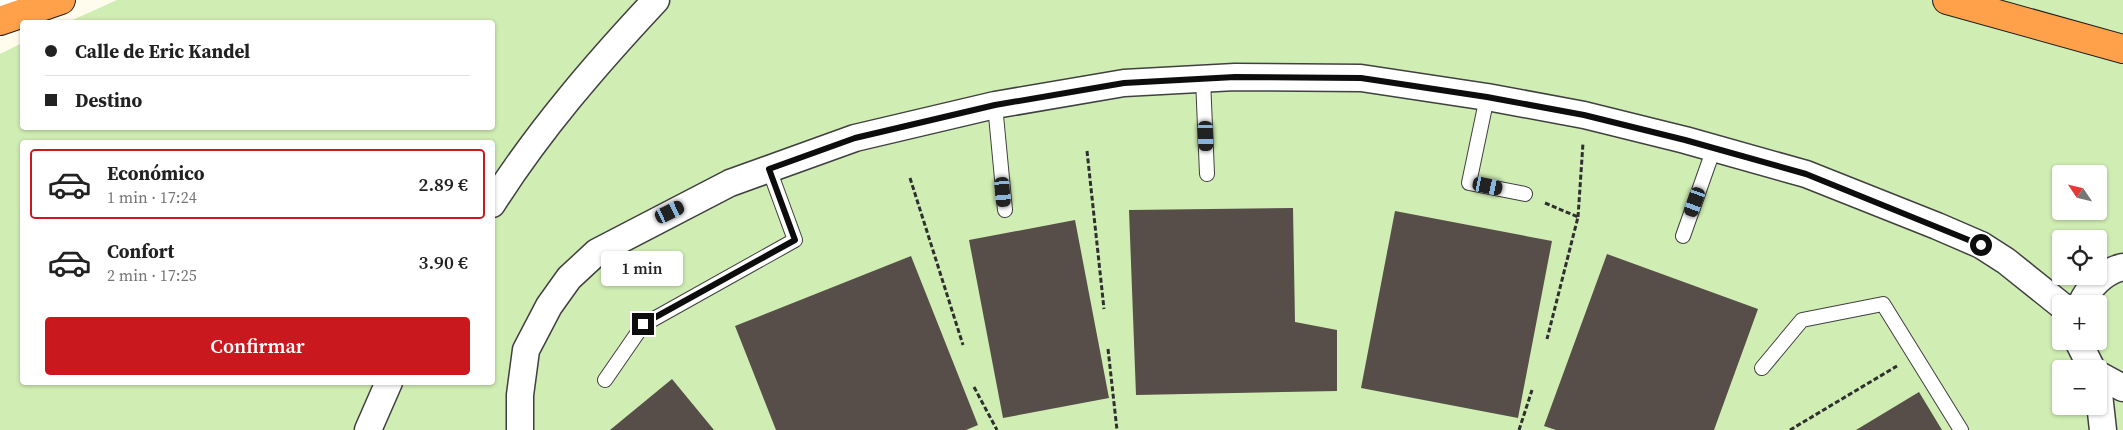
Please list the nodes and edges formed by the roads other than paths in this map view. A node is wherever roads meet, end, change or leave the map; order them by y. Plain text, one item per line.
1 (12, 0) edge
2 (61, 0) edge
3 (656, 0) edge
4 (1947, 0) edge
5 (0, 5) edge
6 (0, 21) edge
7 (2123, 49) edge
8 (1203, 79) junction
9 (1487, 97) junction
10 (995, 105) junction
11 (1714, 148) junction
12 (769, 169) junction
13 (1207, 174) dead end
14 (1525, 194) road end
15 (495, 200) edge
16 (1005, 210) dead end
17 (1683, 236) dead end
18 (2123, 267) edge
19 (2087, 295) edge
20 (2052, 298) edge
21 (1762, 368) dead end
22 (2107, 378) edge
23 (605, 380) dead end
24 (388, 385) edge
25 (2123, 388) edge
26 (2102, 415) edge
27 (368, 430) edge
28 (520, 430) edge
29 (1961, 430) edge
30 (2104, 430) edge

1 - 5 lane
2 - 6 highway
3 - 15 street
4 - 7 highway
8 - 9 street
8 - 10 street
8 - 13 lane
9 - 11 street
9 - 14 lane
10 - 12 street
10 - 16 lane
11 - 17 lane
11 - 20 street
12 - 23 lane
12 - 28 street
18 - 19 street
21 - 29 lane
22 - 25 street
24 - 27 street
26 - 30 street

